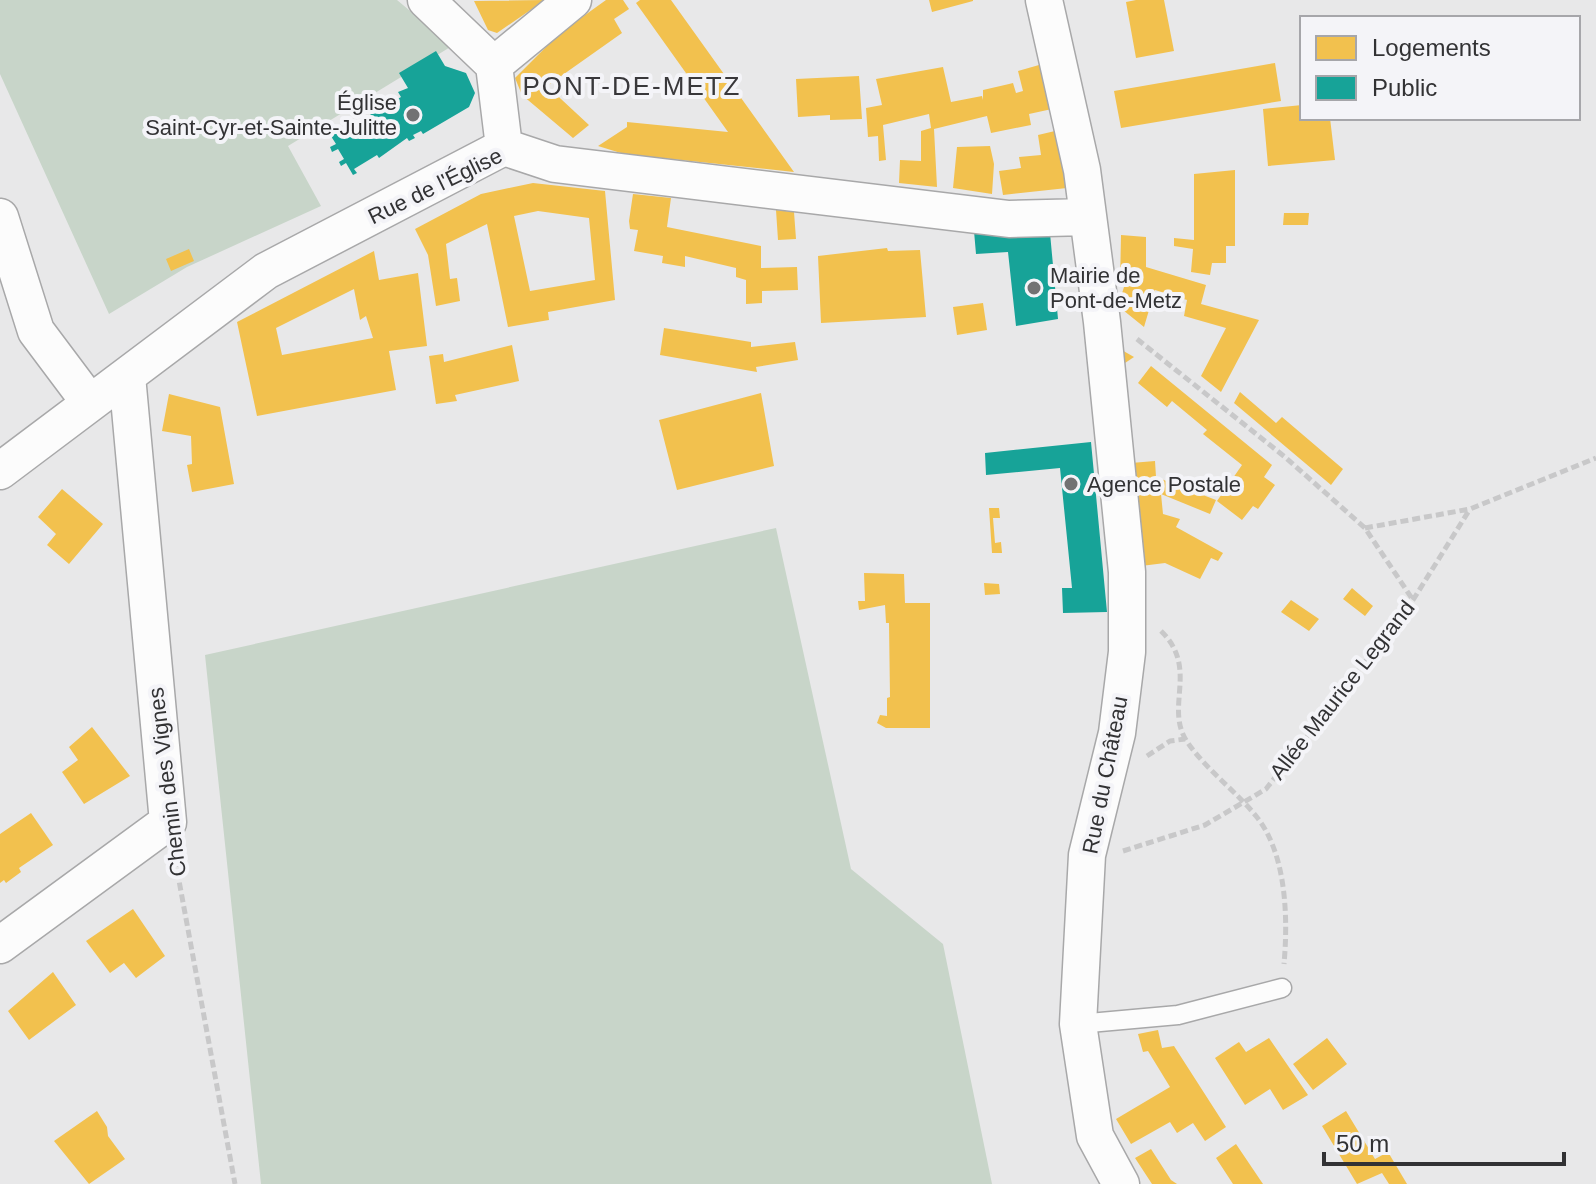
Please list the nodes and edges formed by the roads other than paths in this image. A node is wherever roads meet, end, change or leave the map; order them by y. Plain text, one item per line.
1 (426, 0) edge
2 (573, 0) edge
3 (1044, 0) edge
4 (494, 65) junction
5 (504, 147) junction
6 (0, 217) edge
7 (1088, 217) junction
8 (127, 376) junction
9 (90, 403) junction
10 (0, 471) edge
11 (0, 945) edge
12 (1282, 988) road end
13 (1078, 1024) junction
14 (1121, 1184) edge

1 - 4 street
2 - 4 street
3 - 7 street, Rue du Château
4 - 5 street
5 - 7 street, Rue de l'Église
5 - 8 street, Rue de l'Église
6 - 9 street
7 - 13 street, Rue du Château
8 - 9 street, Rue de l'Église
8 - 11 street, Chemin des Vignes
9 - 10 street, Rue de l'Église
12 - 13 lane
13 - 14 street, Rue du Château

